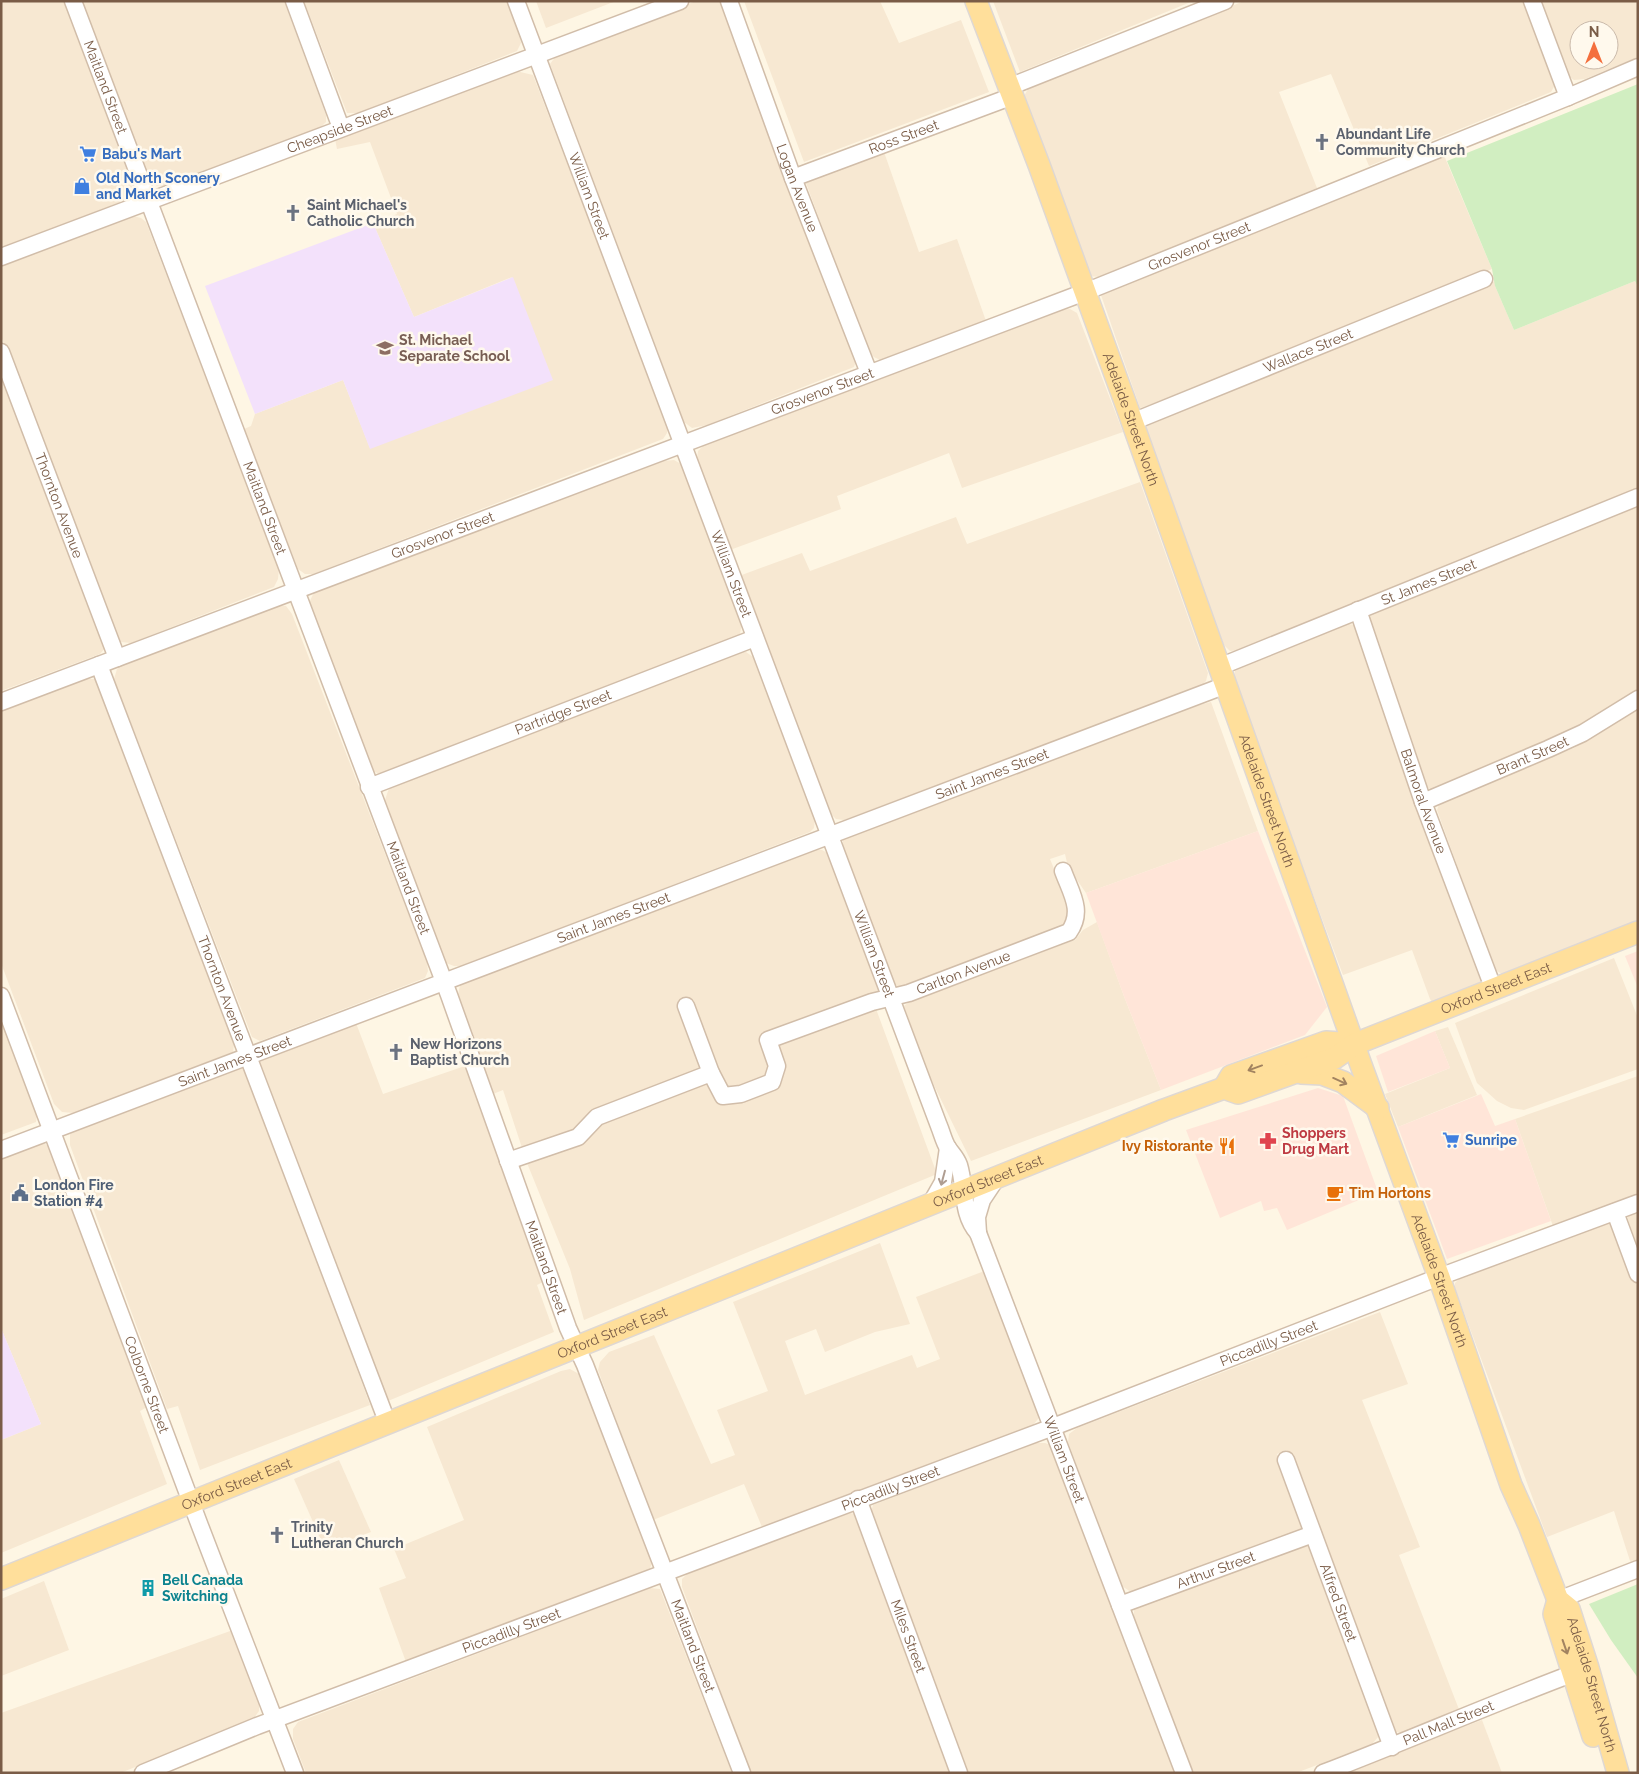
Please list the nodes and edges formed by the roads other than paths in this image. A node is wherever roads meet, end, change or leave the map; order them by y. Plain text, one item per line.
1 (73, 1) edge
2 (294, 1) edge
3 (516, 1) edge
4 (680, 1) edge
5 (729, 1) edge
6 (976, 1) edge
7 (1225, 1) edge
8 (1532, 1) edge
9 (536, 56) junction
10 (1638, 67) edge
11 (1011, 91) junction
12 (1568, 97) junction
13 (341, 128) junction
14 (793, 178) junction
15 (148, 201) junction
16 (1, 257) edge
17 (1484, 279) dead end
18 (1084, 292) junction
19 (1, 352) edge
20 (869, 373) junction
21 (1132, 422) junction
22 (682, 443) junction
23 (1638, 497) edge
24 (295, 590) junction
25 (1358, 610) junction
26 (756, 638) junction
27 (117, 658) junction
28 (99, 665) junction
29 (1222, 676) junction
30 (1638, 699) edge
31 (1, 702) edge
32 (370, 787) junction
33 (1423, 802) junction
34 (830, 835) junction
35 (1063, 871) dead end
36 (1638, 932) edge
37 (444, 981) junction
38 (1494, 990) junction
39 (1, 996) edge
40 (891, 997) junction
41 (686, 1006) dead end
42 (1355, 1044) junction
43 (246, 1056) junction
44 (711, 1073) junction
45 (1295, 1073) junction
46 (1224, 1088) junction
47 (1378, 1108) junction
48 (51, 1131) junction
49 (948, 1148) junction
50 (1, 1150) edge
51 (508, 1162) junction
52 (996, 1179) junction
53 (964, 1192) junction
54 (1638, 1203) edge
55 (930, 1205) junction
56 (1615, 1212) junction
57 (978, 1233) junction
58 (1638, 1274) edge
59 (1439, 1278) junction
60 (577, 1348) junction
61 (388, 1424) junction
62 (1052, 1427) junction
63 (1286, 1460) dead end
64 (858, 1499) junction
65 (192, 1503) junction
66 (1313, 1534) junction
67 (1638, 1569) edge
68 (664, 1573) junction
69 (1, 1579) edge
70 (1558, 1600) junction
71 (1120, 1605) junction
72 (1574, 1673) junction
73 (275, 1720) junction
74 (1392, 1746) junction
75 (144, 1773) edge
76 (295, 1773) edge
77 (742, 1773) edge
78 (959, 1773) edge
79 (1184, 1773) edge
80 (1323, 1773) edge
81 (1604, 1773) edge
82 (1618, 1773) edge

1 - 15 street, Maitland Street
2 - 13 street
3 - 9 street, William Street
4 - 9 street, Cheapside Street
5 - 14 street, Logan Avenue
6 - 11 main road, Adelaide Street North
7 - 11 street, Ross Street
8 - 12 street
9 - 13 street, Cheapside Street
9 - 22 street, William Street
10 - 12 street, Grosvenor Street
11 - 14 street, Ross Street
11 - 18 main road, Adelaide Street North
12 - 18 street, Grosvenor Street
13 - 15 street, Cheapside Street
14 - 20 street, Logan Avenue
15 - 16 street, Cheapside Street
15 - 24 street, Maitland Street
17 - 21 street, Wallace Street
18 - 20 street, Grosvenor Street
18 - 21 main road, Adelaide Street North
19 - 27 street, Thornton Avenue
20 - 22 street, Grosvenor Street
21 - 29 main road, Adelaide Street North
22 - 24 street, Grosvenor Street
22 - 26 street, William Street
23 - 25 street, St James Street
24 - 27 street, Grosvenor Street
24 - 32 street, Maitland Street
25 - 29 street, St James Street
25 - 33 street, Balmoral Avenue
26 - 32 street, Partridge Street
26 - 34 street, William Street
27 - 28 street, Grosvenor Street
28 - 31 street, Grosvenor Street
28 - 43 street, Thornton Avenue
29 - 34 street, Saint James Street
29 - 42 main road, Adelaide Street North
30 - 33 street, Brant Street
32 - 37 street, Maitland Street
33 - 38 street, Balmoral Avenue
34 - 37 street, Saint James Street
34 - 40 street, William Street
35 - 40 street, Carlton Avenue
36 - 38 main road, Oxford Street East
37 - 43 street, Saint James Street
37 - 51 street, Maitland Street
38 - 42 main road, Oxford Street East
39 - 48 street, Colborne Street
40 - 44 street, Carlton Avenue
40 - 49 street, William Street
41 - 44 street, Carlton Avenue
42 - 45 main road, Oxford Street East
42 -> 46 main road, Oxford Street East
42 - 47 main road, Adelaide Street North
43 - 48 street, Saint James Street
43 - 61 street, Thornton Avenue
44 - 51 street
45 - 46 main road, Oxford Street East
45 -> 47 main road
46 - 52 main road, Oxford Street East
47 - 59 main road, Adelaide Street North
48 - 50 street, Saint James Street
48 - 65 street, Colborne Street
49 - 53 street, William Street
49 -> 55 street, William Street
51 - 60 street, Maitland Street
52 - 53 main road, Oxford Street East
52 - 57 street
53 - 55 main road, Oxford Street East
53 - 57 street, William Street
54 - 56 street, Piccadilly Street
55 - 60 main road, Oxford Street East
56 - 58 street
56 - 59 street, Piccadilly Street
57 - 62 street, William Street
59 - 62 street, Piccadilly Street
59 - 70 main road, Adelaide Street North
60 - 61 main road, Oxford Street East
60 - 68 street, Maitland Street
61 - 65 main road, Oxford Street East
62 - 64 street, Piccadilly Street
62 - 71 street, William Street
63 - 66 street, Alfred Street
64 - 68 street, Piccadilly Street
64 - 78 street, Miles Street
65 - 69 main road, Oxford Street East
65 - 73 street, Colborne Street
66 - 71 street, Arthur Street
66 - 74 street, Alfred Street
67 - 70 street
68 - 73 street, Piccadilly Street
68 - 77 street, Maitland Street
70 -> 72 main road, Adelaide Street North
70 - 82 main road, Adelaide Street North
71 - 79 street, William Street
72 - 74 street, Pall Mall Street
72 - 81 main road, Adelaide Street North
73 - 75 street, Piccadilly Street
73 - 76 street, Colborne Street
74 - 80 street, Pall Mall Street

